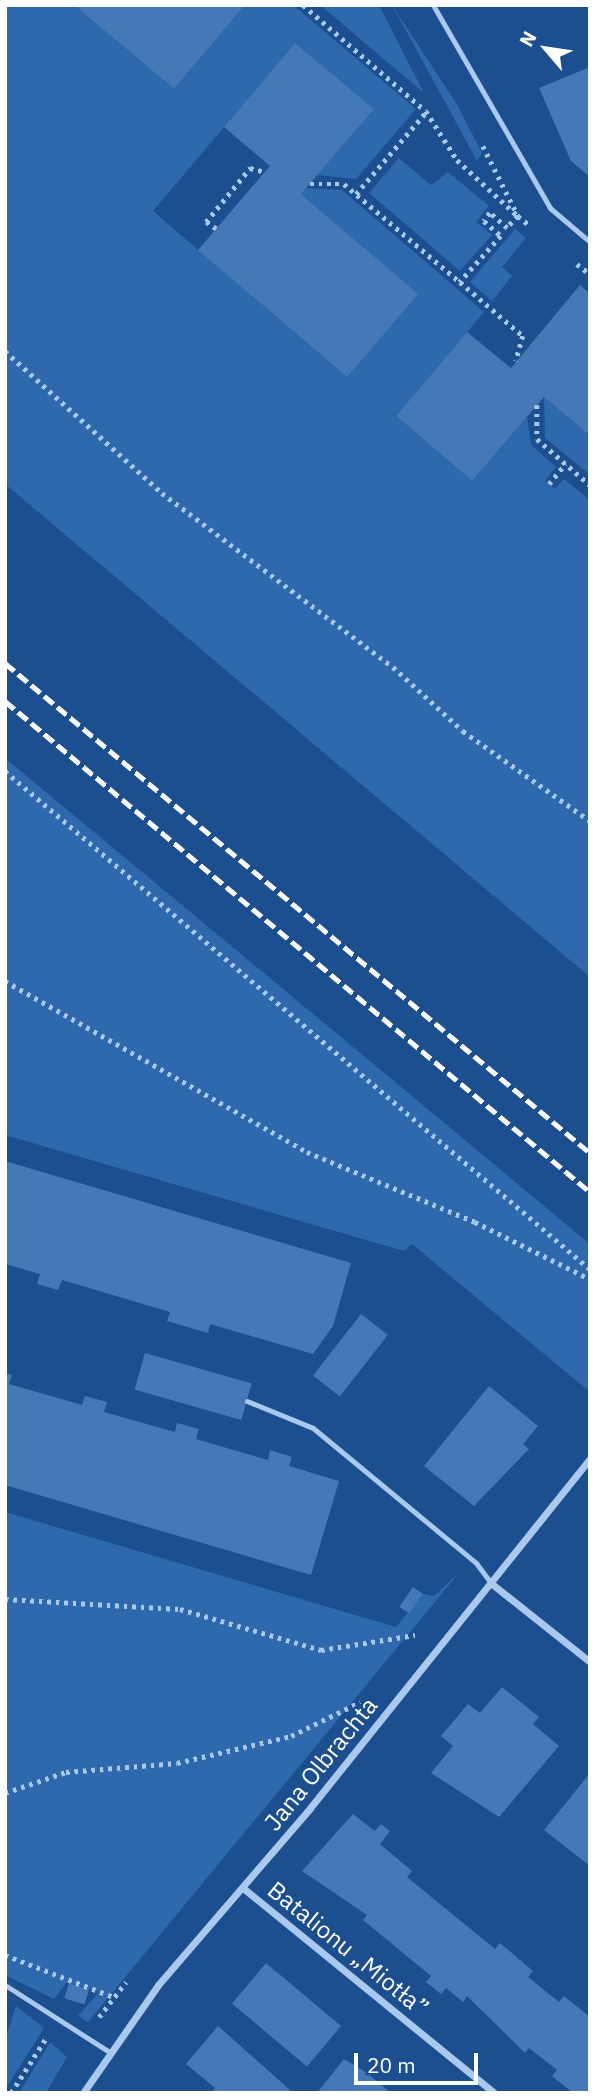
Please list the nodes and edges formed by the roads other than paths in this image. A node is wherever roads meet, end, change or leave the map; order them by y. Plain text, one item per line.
1 (433, 5) edge
2 (590, 242) edge
3 (247, 1401) dead end
4 (590, 1458) edge
5 (492, 1584) junction
6 (590, 1662) edge
7 (243, 1888) junction
8 (5, 1985) edge
9 (108, 2051) junction
10 (83, 2093) edge
11 (494, 2093) edge

1 - 2 lane
3 - 5 lane
4 - 5 street, Jana Olbrachta
5 - 6 street
5 - 7 street, Jana Olbrachta
7 - 9 street, Jana Olbrachta
7 - 11 street, Batalionu „Miotła”
8 - 9 lane
9 - 10 street, Jana Olbrachta

